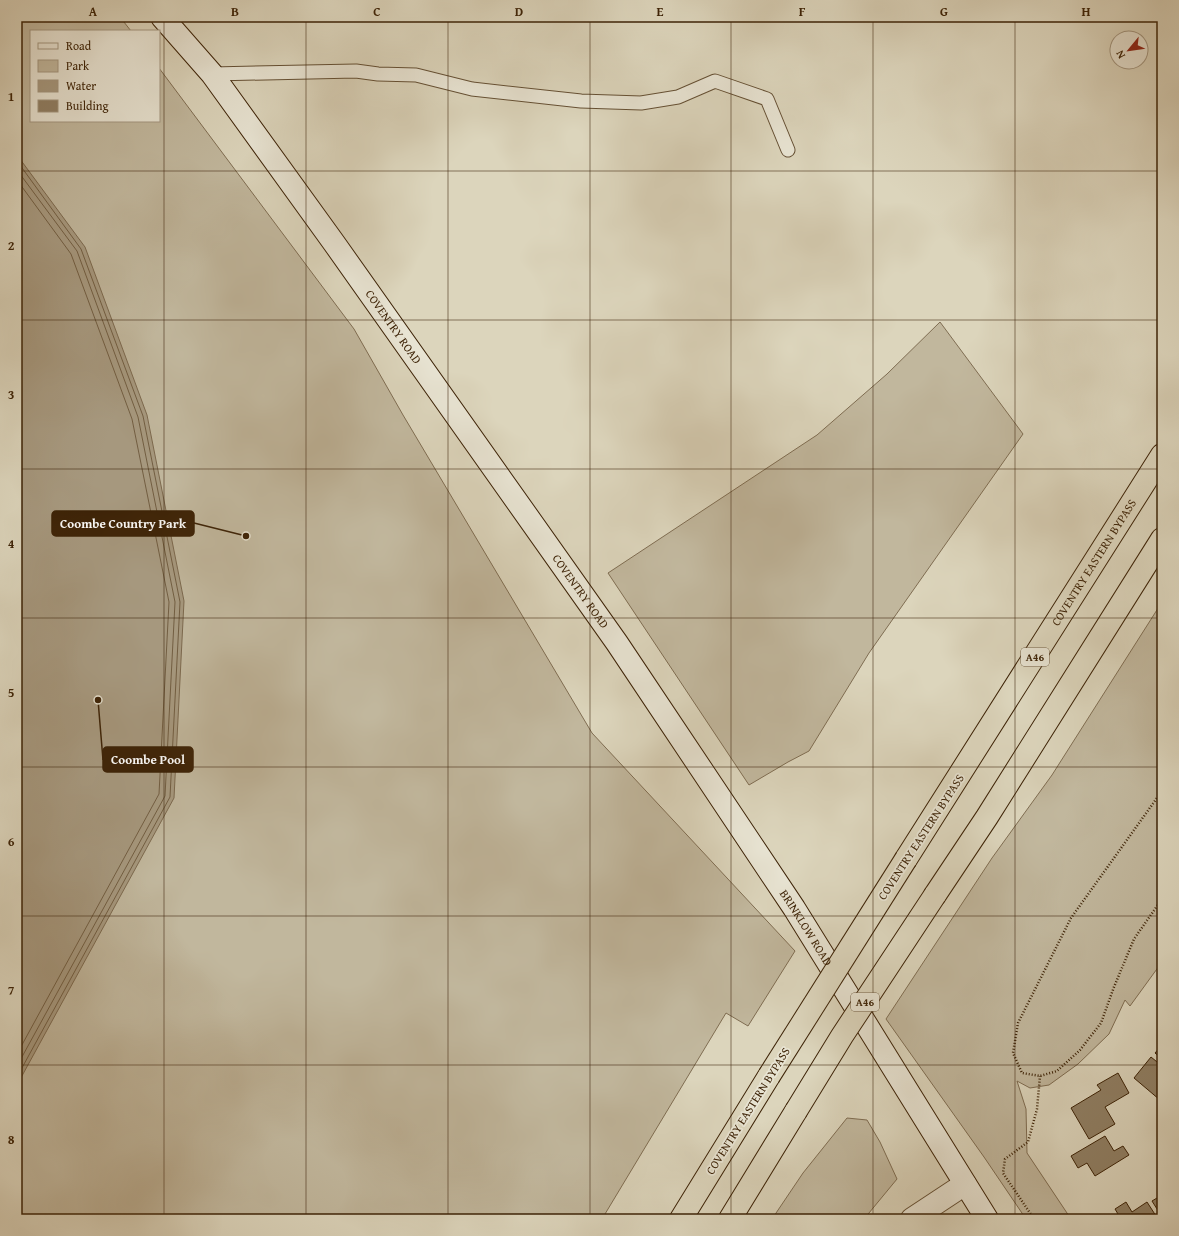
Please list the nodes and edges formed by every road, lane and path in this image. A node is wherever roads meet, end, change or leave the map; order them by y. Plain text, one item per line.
1 (162, 17) edge
2 (212, 74) junction
3 (788, 150) dead end
4 (1162, 455) edge
5 (1162, 539) edge
6 (617, 643) joint
7 (1162, 791) edge
8 (1162, 900) edge
9 (1040, 1076) junction
10 (965, 1184) junction
11 (681, 1219) edge
12 (730, 1219) edge
13 (912, 1219) edge
14 (986, 1219) edge
15 (1034, 1219) edge

1 - 2 main road, COVENTRY ROAD
2 - 3 lane
2 - 6 main road, COVENTRY ROAD
4 - 11 highway, COVENTRY EASTERN BYPASS / A46, bridge
5 - 12 highway, A46, bridge
6 - 10 main road, BRINKLOW ROAD
7 - 9 path
8 - 9 path
9 - 15 path
10 - 13 main road
10 - 14 main road, BRINKLOW ROAD

